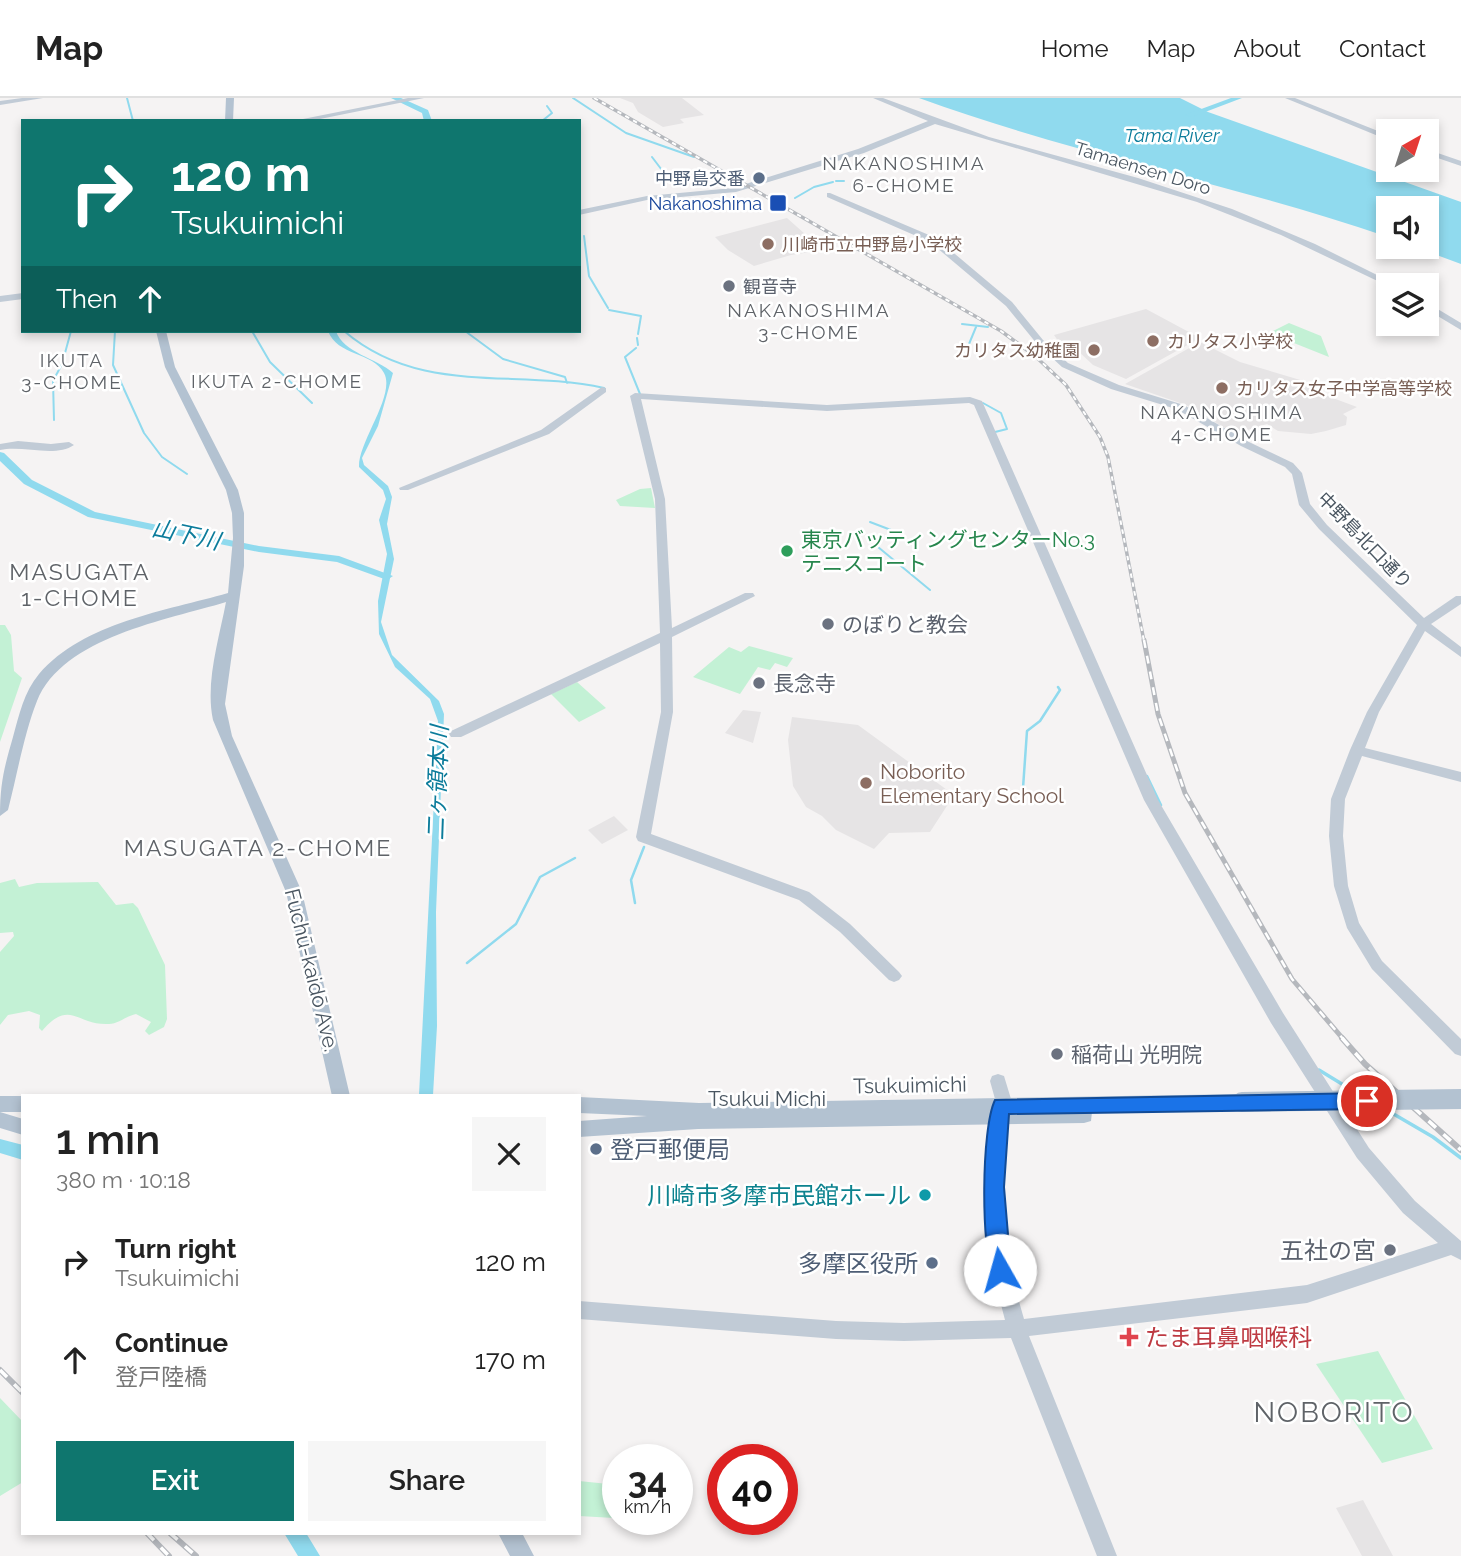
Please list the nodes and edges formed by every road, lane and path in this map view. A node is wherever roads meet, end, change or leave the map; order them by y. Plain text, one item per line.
1 (39, 98) edge
2 (230, 98) edge
3 (420, 98) edge
4 (877, 98) edge
5 (1289, 98) edge
6 (0, 103) edge
7 (229, 119) edge
8 (307, 119) edge
9 (935, 121) junction
10 (1376, 133) edge
11 (1439, 155) edge
12 (1461, 163) edge
13 (831, 195) dead end
14 (581, 213) edge
15 (1376, 277) edge
16 (21, 296) edge
17 (0, 299) edge
18 (1439, 313) edge
19 (1461, 327) edge
20 (162, 333) edge
21 (602, 390) dead end
22 (69, 445) dead end
23 (0, 447) edge
24 (404, 488) dead end
25 (232, 596) junction
26 (749, 596) dead end
27 (1460, 599) edge
28 (1423, 624) junction
29 (665, 636) junction
30 (1461, 653) edge
31 (456, 734) dead end
32 (1357, 750) junction
33 (1461, 777) edge
34 (0, 790) edge
35 (0, 810) edge
36 (894, 976) dead end
37 (1461, 1049) edge
38 (998, 1081) dead end
39 (341, 1094) edge
40 (1461, 1099) edge
41 (581, 1105) edge
42 (1000, 1112) junction
43 (0, 1120) edge
44 (0, 1126) edge
45 (21, 1127) edge
46 (21, 1128) edge
47 (581, 1129) edge
48 (1458, 1249) edge
49 (581, 1310) edge
50 (1017, 1329) junction
51 (511, 1535) edge
52 (522, 1556) edge
53 (1107, 1556) edge

1 - 6 street
2 - 7 main road
3 - 8 street
4 - 9 street, Tamaensen Doro
5 - 10 street
9 - 14 street
9 - 15 street, Tamaensen Doro
11 - 12 street
13 - 28 street, 中野島北口通り
16 - 17 street
18 - 19 street
20 - 25 main road, Fuchū-kaidō Ave.
21 - 24 street
22 - 23 street
25 - 34 main road
25 - 35 main road
25 - 39 main road, Fuchū-kaidō Ave.
26 - 29 street
27 - 28 street
28 - 30 street, 中野島北口通り
28 - 32 street
29 - 31 street
29 - 36 street
29 - 48 street
32 - 33 street
32 - 37 street
38 - 42 street
40 - 42 main road, bridge
41 - 42 main road, Tsukuimichi
42 - 47 main road, Tsukui Michi
42 - 50 street
43 - 45 main road
44 - 46 main road
48 - 50 street
49 - 50 street
50 - 53 street
51 - 52 main road

